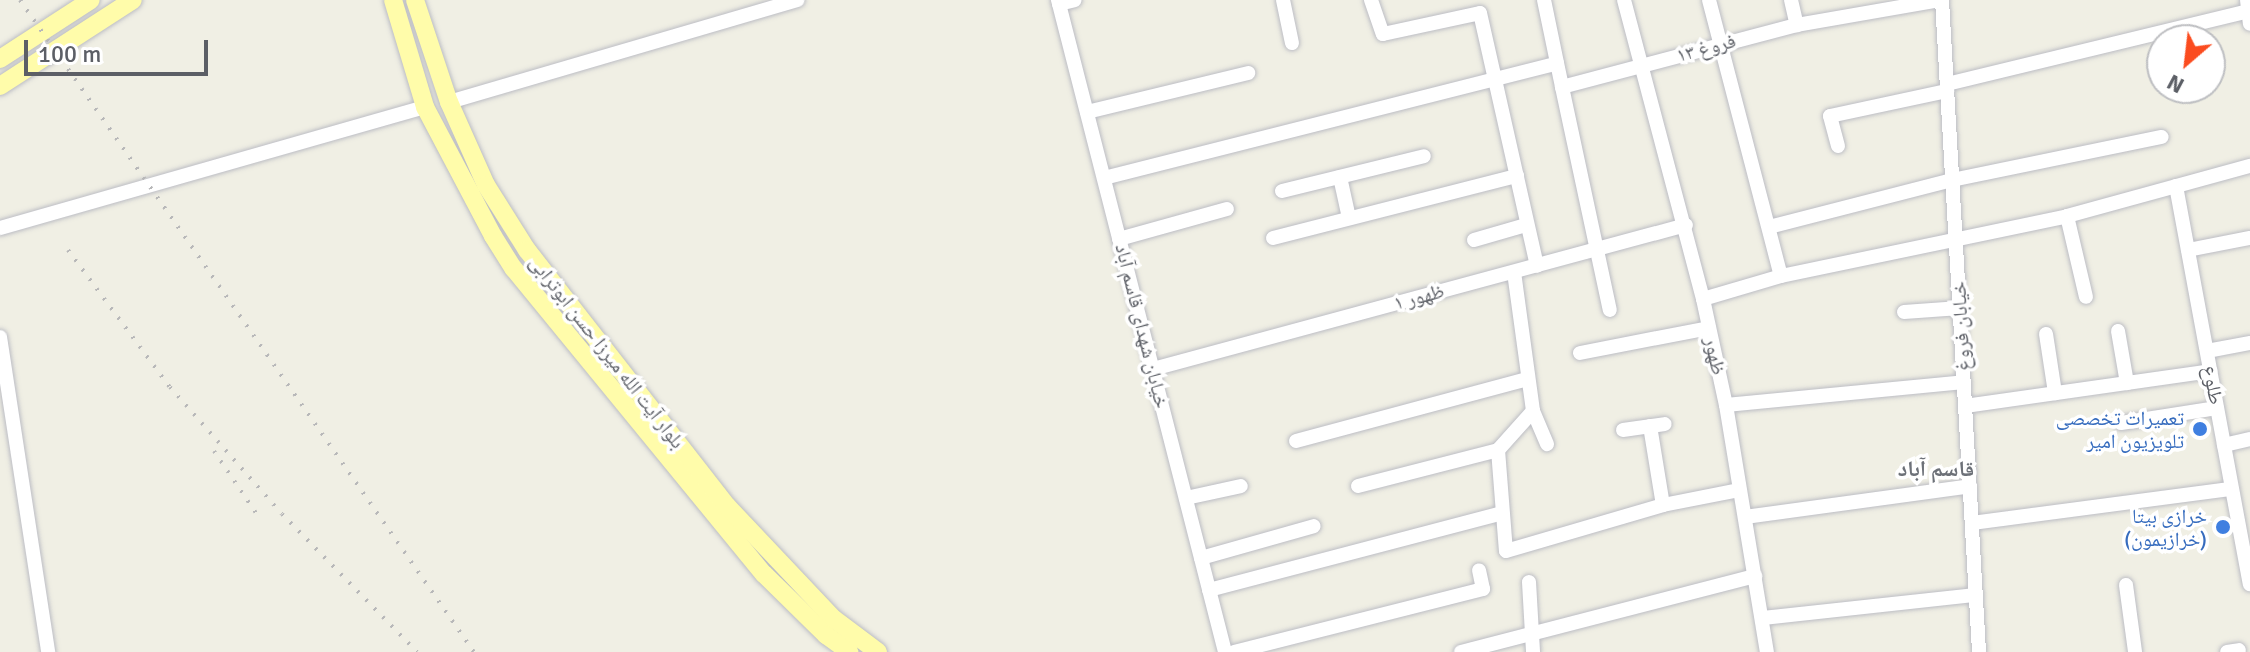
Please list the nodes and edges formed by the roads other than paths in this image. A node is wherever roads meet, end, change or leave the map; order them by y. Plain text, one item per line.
1 (91, 0) edge
2 (133, 0) edge
3 (393, 0) edge
4 (415, 0) edge
5 (797, 0) edge
6 (1075, 0) edge
7 (1283, 0) edge
8 (1371, 0) edge
9 (1544, 0) edge
10 (1624, 0) edge
11 (1709, 0) edge
12 (1791, 0) edge
13 (1941, 0) edge
14 (1058, 2) edge
15 (1870, 6) edge
16 (2248, 12) edge
17 (1797, 25) junction
18 (1292, 43) dead end
19 (1722, 43) junction
20 (0, 59) edge
21 (1557, 63) junction
22 (1641, 65) junction
23 (1248, 73) dead end
24 (1494, 78) junction
25 (0, 86) edge
26 (1562, 87) junction
27 (1947, 88) junction
28 (449, 102) junction
29 (425, 107) junction
30 (1087, 112) junction
31 (2162, 137) dead end
32 (1838, 146) dead end
33 (1424, 156) dead end
34 (2250, 166) edge
35 (1517, 176) junction
36 (1340, 177) junction
37 (1104, 178) junction
38 (1952, 180) junction
39 (2176, 186) junction
40 (1282, 191) dead end
41 (1227, 209) dead end
42 (2067, 216) junction
43 (1349, 218) junction
44 (1526, 225) junction
45 (1686, 225) junction
46 (1769, 227) junction
47 (0, 228) edge
48 (1273, 238) dead end
49 (2250, 238) edge
50 (1119, 239) junction
51 (1956, 239) junction
52 (1474, 240) dead end
53 (1597, 246) junction
54 (2188, 250) junction
55 (1537, 266) junction
56 (1514, 272) junction
57 (1781, 276) junction
58 (2086, 297) dead end
59 (1703, 299) junction
60 (1960, 308) junction
61 (1610, 310) dead end
62 (1904, 312) dead end
63 (1709, 328) junction
64 (2118, 331) dead end
65 (2046, 334) dead end
66 (0, 337) edge
67 (2250, 343) edge
68 (2207, 351) junction
69 (1580, 353) dead end
70 (1153, 369) junction
71 (2211, 371) junction
72 (1528, 379) junction
73 (1964, 382) junction
74 (2127, 383) junction
75 (2055, 393) junction
76 (1726, 405) junction
77 (1965, 406) junction
78 (2217, 408) junction
79 (1533, 411) junction
80 (2121, 423) dead end
81 (1623, 430) dead end
82 (2250, 439) edge
83 (1296, 441) dead end
84 (1547, 444) dead end
85 (2224, 445) junction
86 (1498, 450) junction
87 (1241, 486) dead end
88 (1358, 486) dead end
89 (1970, 486) junction
90 (2232, 489) junction
91 (1739, 490) junction
92 (1186, 498) junction
93 (1663, 505) junction
94 (1502, 513) junction
95 (1745, 517) junction
96 (1972, 523) junction
97 (1314, 526) dead end
98 (2247, 555) edge
99 (1201, 558) junction
100 (1479, 570) dead end
101 (1755, 576) junction
102 (1529, 582) dead end
103 (2250, 584) edge
104 (2126, 585) dead end
105 (1209, 590) junction
106 (1976, 595) junction
107 (1763, 618) junction
108 (1532, 632) junction
109 (48, 652) edge
110 (849, 652) edge
111 (878, 652) edge
112 (1225, 652) edge
113 (1234, 652) edge
114 (1461, 652) edge
115 (1533, 652) edge
116 (1767, 652) edge
117 (1979, 652) edge
118 (2135, 652) edge

1 - 20 main road
2 - 25 main road
3 - 29 main road, بلوار آیت الله میرزا حسن ابوترابی
4 - 28 main road, بلوار آیت الله میرزا حسن ابوترابی
5 - 28 street
6 - 14 street
7 - 18 street
8 - 24 street
9 - 21 street
10 - 22 street, ظهور
11 - 19 street
12 - 17 street
13 - 15 street, فروغ ۱۳
13 - 27 street, خیابان فروغ
14 - 30 street, خیابان شهدای قاسم آباد
15 - 17 street, فروغ ۱۳
16 - 27 street
17 - 19 street, فروغ ۱۳
19 - 22 street, فروغ ۱۳
19 - 46 street
21 - 24 street
21 - 26 street
22 - 26 street, فروغ ۱۳
22 - 45 street, ظهور
23 - 30 street
24 - 35 street
24 - 37 street
26 - 53 street
27 - 32 street
27 - 38 street, خیابان فروغ
28 - 111 main road, بلوار آیت الله میرزا حسن ابوترابی
29 - 47 street
29 - 110 main road, بلوار آیت الله میرزا حسن ابوترابی
30 - 37 street, خیابان شهدای قاسم آباد
31 - 38 street
33 - 36 street
34 - 39 street
35 - 43 street
35 - 44 street
36 - 40 street
36 - 43 street
37 - 50 street, خیابان شهدای قاسم آباد
38 - 46 street
38 - 51 street, خیابان فروغ
39 - 42 street
39 - 54 street, طلوع
41 - 50 street
42 - 51 street
42 - 58 street
43 - 48 street
44 - 52 street
44 - 55 street
45 - 53 street, ظهور ۱
45 - 59 street, ظهور
46 - 57 street
49 - 54 street
50 - 70 street, خیابان شهدای قاسم آباد
51 - 57 street
51 - 60 street, خیابان فروغ
53 - 55 street, ظهور ۱
53 - 61 street
54 - 68 street, طلوع
55 - 56 street, ظهور ۱
56 - 70 street, ظهور ۱
56 - 72 street
57 - 59 street
59 - 63 street, ظهور
60 - 62 street
60 - 73 street, خیابان فروغ
63 - 69 street
63 - 76 street, ظهور
64 - 74 street
65 - 75 street
66 - 109 street
67 - 68 street
68 - 71 street, طلوع
70 - 92 street, خیابان شهدای قاسم آباد
71 - 74 street
71 - 78 street, طلوع
72 - 79 street
72 - 83 street
73 - 76 street
73 - 77 street, خیابان فروغ
74 - 75 street
75 - 77 street
76 - 91 street, ظهور
77 - 89 street, خیابان فروغ
78 - 80 street
78 - 85 street, طلوع
79 - 84 street
79 - 86 street
81 - 93 street
82 - 85 street
85 - 90 street, طلوع
86 - 88 street
86 - 94 street
87 - 92 street
89 - 95 street
89 - 96 street, خیابان فروغ
90 - 96 street
90 - 98 street, طلوع
91 - 93 street
91 - 95 street, ظهور
92 - 99 street, خیابان شهدای قاسم آباد
93 - 94 street
94 - 105 street
95 - 101 street, ظهور
96 - 106 street, خیابان فروغ
97 - 99 street
98 - 103 street, طلوع
99 - 105 street, خیابان شهدای قاسم آباد
100 - 113 street
101 - 107 street, ظهور
101 - 108 street
102 - 108 street
104 - 118 street
105 - 112 street, خیابان شهدای قاسم آباد
106 - 107 street
106 - 117 street, خیابان فروغ
107 - 116 street, ظهور
108 - 114 street
108 - 115 street

